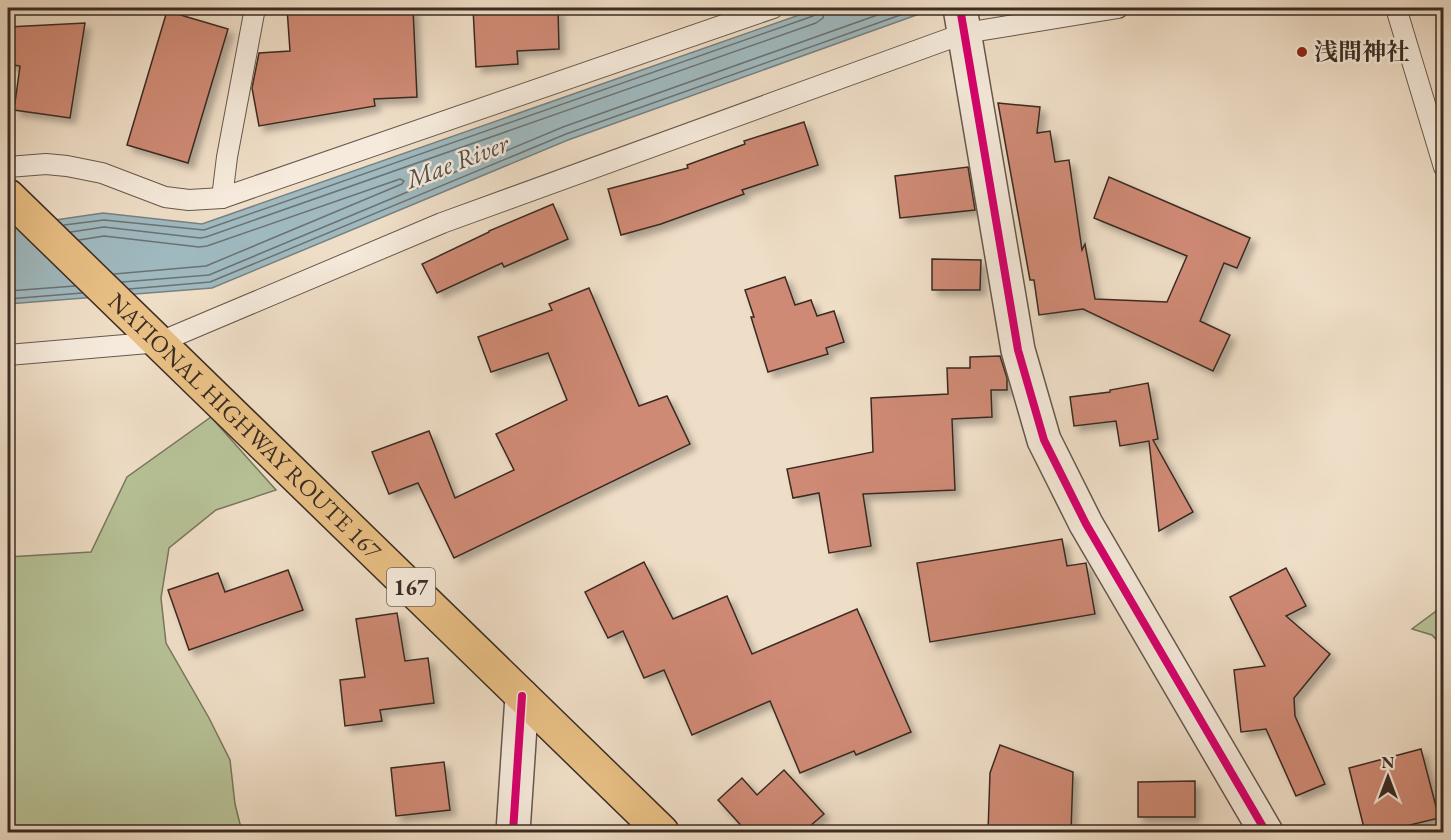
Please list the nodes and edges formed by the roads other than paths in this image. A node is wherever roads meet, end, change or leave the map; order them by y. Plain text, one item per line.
1 (255, 8) edge
2 (773, 8) edge
3 (1118, 8) edge
4 (1396, 8) edge
5 (962, 20) edge
6 (1443, 167) edge
7 (9, 187) edge
8 (222, 198) junction
9 (159, 342) junction
10 (8, 355) edge
11 (522, 696) junction
12 (513, 832) edge
13 (662, 832) edge
14 (1266, 832) edge

1 - 8 lane
2 - 8 lane
3 - 5 lane
4 - 6 lane
5 - 9 lane
5 - 14 street
7 - 8 lane
7 - 9 highway, NATIONAL HIGHWAY ROUTE 167 / 167
9 - 10 lane
9 - 11 highway, NATIONAL HIGHWAY ROUTE 167 / 167
11 - 12 street
11 - 13 highway, NATIONAL HIGHWAY ROUTE 167 / 167

